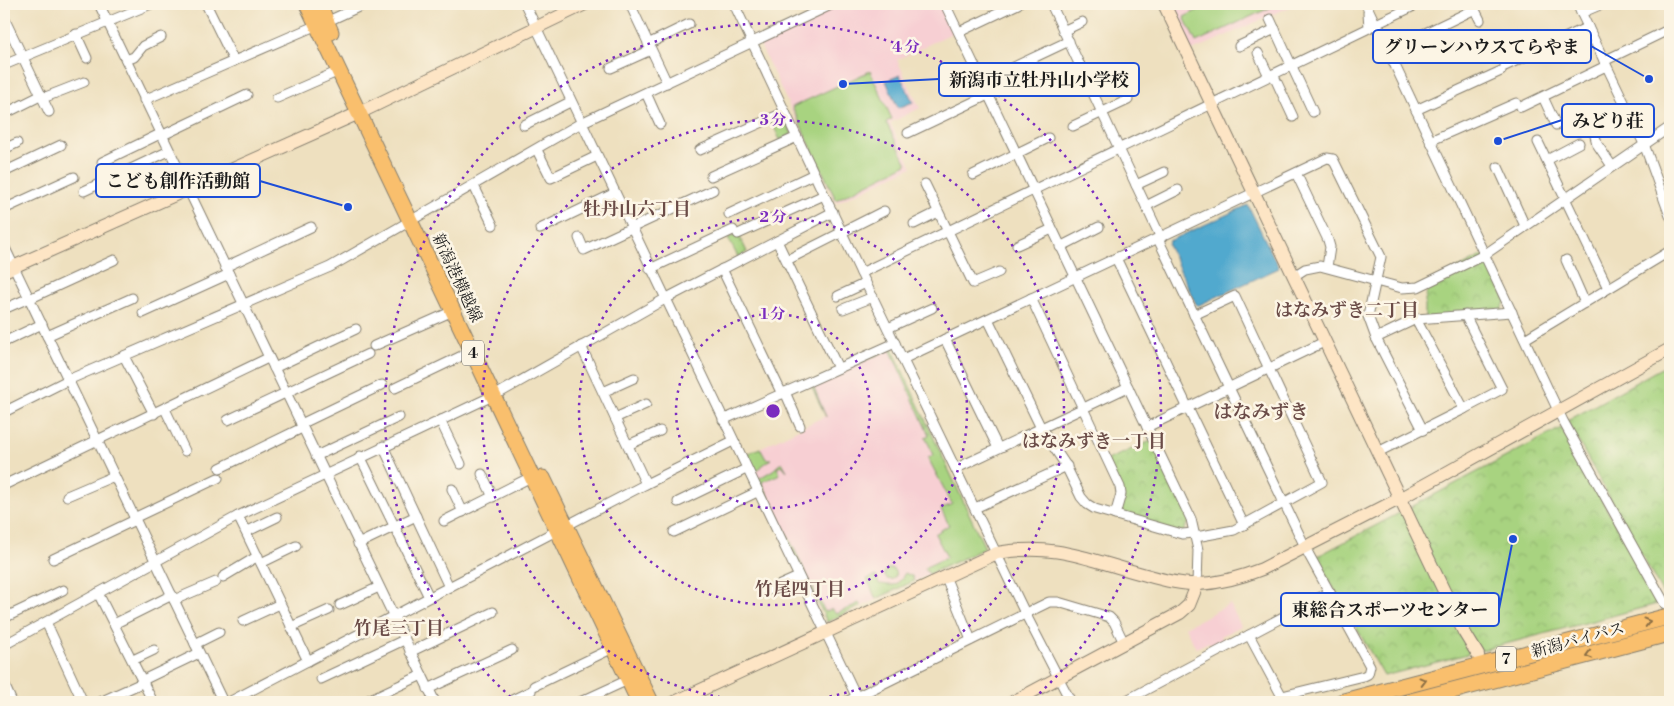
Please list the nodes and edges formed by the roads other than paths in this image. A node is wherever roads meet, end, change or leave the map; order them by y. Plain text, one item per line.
1 (99, 4) edge
2 (151, 4) edge
3 (206, 4) edge
4 (307, 4) edge
5 (319, 4) edge
6 (365, 4) edge
7 (524, 4) edge
8 (630, 4) edge
9 (734, 4) edge
10 (833, 4) edge
11 (946, 4) edge
12 (1018, 4) edge
13 (1164, 4) edge
14 (1418, 4) edge
15 (1577, 4) edge
16 (1602, 4) edge
17 (580, 5) edge
18 (1054, 5) edge
19 (1367, 6) edge
20 (1473, 6) edge
21 (1581, 13) junction
22 (4, 18) edge
23 (1270, 19) dead end
24 (1480, 20) dead end
25 (107, 22) junction
26 (1082, 22) dead end
27 (322, 24) junction
28 (689, 24) dead end
29 (1376, 24) junction
30 (536, 27) junction
31 (1588, 27) junction
32 (1275, 29) junction
33 (1670, 29) edge
34 (1063, 31) junction
35 (958, 32) junction
36 (76, 34) junction
37 (161, 38) dead end
38 (1068, 42) junction
39 (752, 43) junction
40 (1239, 46) dead end
41 (650, 47) junction
42 (1388, 51) junction
43 (1258, 53) dead end
44 (24, 57) junction
45 (87, 58) dead end
46 (126, 60) junction
47 (234, 61) junction
48 (1605, 63) junction
49 (4, 65) edge
50 (1080, 65) junction
51 (1292, 65) junction
52 (612, 68) dead end
53 (339, 71) junction
54 (1271, 75) junction
55 (84, 82) dead end
56 (982, 82) junction
57 (668, 83) junction
58 (1054, 83) dead end
59 (247, 94) dead end
60 (646, 94) junction
61 (988, 95) junction
62 (43, 97) junction
63 (1543, 97) junction
64 (277, 98) dead end
65 (144, 100) junction
66 (1128, 100) dead end
67 (570, 102) junction
68 (1212, 104) junction
69 (1416, 110) junction
70 (362, 111) junction
71 (49, 112) dead end
72 (785, 112) junction
73 (1102, 112) junction
74 (1314, 112) dead end
75 (4, 114) edge
76 (1293, 117) dead end
77 (1591, 120) dead end
78 (581, 123) junction
79 (660, 124) dead end
80 (524, 125) dead end
81 (1556, 125) dead end
82 (1073, 126) dead end
83 (1670, 126) edge
84 (908, 133) dead end
85 (161, 135) junction
86 (796, 136) junction
87 (1048, 138) dead end
88 (1430, 141) junction
89 (1538, 142) dead end
90 (17, 143) dead end
91 (1579, 143) dead end
92 (1644, 144) junction
93 (61, 145) dead end
94 (4, 148) edge
95 (1120, 148) junction
96 (537, 150) junction
97 (700, 150) dead end
98 (169, 151) junction
99 (1016, 154) junction
100 (597, 156) junction
101 (1547, 160) junction
102 (102, 162) dead end
103 (1612, 166) junction
104 (1498, 168) dead end
105 (4, 172) edge
106 (1164, 172) dead end
107 (1296, 173) junction
108 (814, 174) junction
109 (973, 175) dead end
110 (711, 176) dead end
111 (74, 177) dead end
112 (924, 184) dead end
113 (1136, 185) junction
114 (474, 186) junction
115 (186, 189) junction
116 (713, 190) dead end
117 (1033, 190) junction
118 (1178, 190) dead end
119 (84, 191) dead end
120 (615, 193) junction
121 (1253, 193) junction
122 (824, 195) junction
123 (1566, 199) junction
124 (1146, 206) junction
125 (4, 209) edge
126 (884, 211) dead end
127 (833, 212) junction
128 (938, 212) junction
129 (729, 214) dead end
130 (1670, 216) edge
131 (414, 220) junction
132 (914, 224) dead end
133 (493, 225) dead end
134 (1526, 226) junction
135 (1099, 227) dead end
136 (311, 228) dead end
137 (632, 228) junction
138 (1052, 228) junction
139 (540, 229) dead end
140 (948, 231) junction
141 (842, 232) junction
142 (578, 238) dead end
143 (1160, 238) junction
144 (778, 241) junction
145 (1017, 245) dead end
146 (4, 246) edge
147 (1060, 247) junction
148 (1670, 251) edge
149 (1484, 255) junction
150 (1116, 258) junction
151 (114, 260) dead end
152 (787, 260) junction
153 (1566, 260) dead end
154 (1327, 267) junction
155 (650, 268) junction
156 (9, 269) edge
157 (722, 269) junction
158 (227, 270) junction
159 (1000, 272) dead end
160 (861, 273) junction
161 (1294, 276) junction
162 (1074, 278) junction
163 (1376, 281) junction
164 (866, 283) junction
165 (1608, 288) junction
166 (838, 296) dead end
167 (873, 297) junction
168 (29, 298) junction
169 (132, 298) dead end
170 (1031, 298) junction
171 (665, 299) junction
172 (1585, 303) junction
173 (244, 305) junction
174 (932, 308) dead end
175 (4, 309) edge
176 (844, 309) dead end
177 (454, 311) junction
178 (1512, 312) junction
179 (143, 314) dead end
180 (1194, 315) junction
181 (1465, 315) junction
182 (988, 319) junction
183 (1416, 319) junction
184 (42, 324) junction
185 (888, 328) junction
186 (356, 329) dead end
187 (47, 336) junction
188 (1376, 338) junction
189 (945, 339) junction
190 (1525, 339) junction
191 (4, 342) edge
192 (1324, 342) junction
193 (895, 343) junction
194 (581, 346) junction
195 (1670, 349) edge
196 (472, 351) junction
197 (124, 356) junction
198 (268, 358) junction
199 (903, 359) junction
200 (274, 368) junction
201 (838, 368) junction
202 (1269, 368) junction
203 (634, 378) dead end
204 (68, 380) junction
205 (382, 385) dead end
206 (1128, 387) junction
207 (395, 388) dead end
208 (1228, 388) junction
209 (603, 392) junction
210 (497, 393) junction
211 (783, 393) junction
212 (286, 394) junction
213 (646, 404) dead end
214 (1188, 407) junction
215 (1082, 408) junction
216 (164, 409) junction
217 (1464, 409) junction
218 (1558, 410) junction
219 (4, 412) edge
220 (154, 414) junction
221 (399, 417) dead end
222 (615, 418) junction
223 (228, 420) dead end
224 (440, 420) junction
225 (723, 420) junction
226 (302, 426) junction
227 (800, 426) dead end
228 (1147, 426) junction
229 (1041, 428) junction
230 (660, 430) dead end
231 (1423, 430) junction
232 (98, 442) junction
233 (733, 442) junction
234 (383, 446) junction
235 (628, 446) junction
236 (998, 448) junction
237 (185, 451) dead end
238 (1378, 452) junction
239 (316, 456) junction
240 (360, 456) junction
241 (461, 464) dead end
242 (1066, 466) junction
243 (220, 468) dead end
244 (957, 468) junction
245 (746, 469) junction
246 (482, 474) dead end
247 (325, 475) junction
248 (114, 476) junction
249 (531, 477) junction
250 (218, 478) dead end
251 (646, 484) junction
252 (4, 485) edge
253 (452, 489) dead end
254 (757, 492) junction
255 (67, 496) dead end
256 (493, 497) junction
257 (1399, 498) junction
258 (678, 502) dead end
259 (1284, 503) junction
260 (975, 508) junction
261 (463, 512) junction
262 (1115, 515) junction
263 (238, 516) junction
264 (416, 516) junction
265 (278, 517) dead end
266 (134, 519) junction
267 (444, 521) dead end
268 (1244, 525) junction
269 (395, 527) junction
270 (562, 528) junction
271 (246, 532) junction
272 (674, 532) dead end
273 (1195, 535) junction
274 (358, 544) junction
275 (296, 546) dead end
276 (1305, 547) junction
277 (997, 553) junction
278 (53, 559) dead end
279 (259, 559) junction
280 (156, 563) junction
281 (945, 576) junction
282 (798, 577) junction
283 (1197, 585) junction
284 (379, 586) junction
285 (449, 587) junction
286 (63, 590) dead end
287 (1330, 592) junction
288 (98, 593) junction
289 (762, 593) dead end
290 (429, 597) junction
291 (173, 598) junction
292 (280, 604) junction
293 (340, 605) dead end
294 (329, 610) dead end
295 (1668, 610) edge
296 (493, 612) dead end
297 (1025, 612) junction
298 (392, 617) junction
299 (4, 618) edge
300 (243, 621) dead end
301 (46, 622) junction
302 (114, 624) junction
303 (291, 627) junction
304 (219, 632) dead end
305 (825, 633) junction
306 (1670, 634) edge
307 (1249, 635) junction
308 (404, 640) junction
309 (971, 640) junction
310 (1124, 643) junction
311 (195, 644) junction
312 (4, 645) edge
313 (613, 648) junction
314 (154, 650) dead end
315 (512, 650) dead end
316 (410, 652) junction
317 (199, 653) junction
318 (1478, 655) dead end
319 (133, 660) junction
320 (308, 661) junction
321 (422, 675) junction
322 (1057, 678) junction
323 (322, 679) dead end
324 (628, 680) junction
325 (143, 681) junction
326 (4, 684) edge
327 (428, 688) junction
328 (1283, 699) edge
329 (858, 700) edge
330 (12, 702) edge
331 (83, 702) edge
332 (100, 702) edge
333 (153, 702) edge
334 (223, 702) edge
335 (229, 702) edge
336 (364, 702) edge
337 (435, 702) edge
338 (508, 702) edge
339 (580, 702) edge
340 (639, 702) edge
341 (651, 702) edge
342 (675, 702) edge
343 (846, 702) edge
344 (1013, 702) edge
345 (1071, 702) edge
346 (1123, 702) edge
347 (1342, 702) edge
348 (1409, 702) edge

1 - 25 street
2 - 25 street
3 - 47 street
4 - 27 main road, 新潟港横越線 / 4
5 - 27 main road, 新潟港横越線 / 4
6 - 27 street
7 - 30 street
8 - 41 street
9 - 39 street
10 - 39 street
11 - 35 street
12 - 35 street
13 - 68 street
14 - 29 street
15 - 21 street
16 - 21 street
17 - 30 street
18 - 34 street
19 - 29 street
19 - 51 street
20 - 24 street
20 - 42 street
21 - 31 street
22 - 44 street
23 - 32 street
25 - 36 street
25 - 46 street
26 - 34 street
27 - 47 street
27 - 53 main road, 新潟港横越線 / 4
27 - 70 main road, 新潟港横越線 / 4
28 - 41 street
29 - 42 street
30 - 67 street
30 - 70 street
31 - 48 street
31 - 69 street
32 - 40 street
32 - 51 street
33 - 48 street
34 - 38 street
35 - 56 street
36 - 44 street
36 - 45 street
37 - 46 street
38 - 50 street
38 - 56 street
39 - 57 street
39 - 72 street
41 - 52 street
41 - 57 street
42 - 69 street
43 - 54 street
44 - 49 street
44 - 62 street
46 - 65 street
47 - 65 street
48 - 63 street
48 - 92 street
50 - 58 street
50 - 73 street
51 - 54 street
51 - 74 street
53 - 64 street
53 - 70 main road, 新潟港横越線 / 4
54 - 68 street
54 - 76 street
55 - 62 street
56 - 61 street
57 - 60 street
59 - 85 street
60 - 78 street
60 - 79 street
61 - 84 street
61 - 99 street
62 - 71 street
62 - 75 street
63 - 81 street
63 - 88 street
65 - 85 street
66 - 73 street
67 - 78 street
67 - 80 street
68 - 95 street
68 - 121 street
69 - 88 street
70 - 115 street
70 - 131 main road, 新潟港横越線 / 4
72 - 86 street
72 - 97 street
73 - 82 street
73 - 95 street
77 - 103 street
78 - 96 street
78 - 100 street
83 - 92 street
85 - 98 street
85 - 102 street
86 - 108 street
86 - 110 street
87 - 99 street
88 - 149 street
89 - 101 street
90 - 94 street
91 - 101 street
92 - 103 street
92 - 130 street
93 - 105 street
95 - 113 street
95 - 117 street
96 - 100 street
96 - 114 street
98 - 115 street
98 - 119 street
99 - 109 street
99 - 117 street
100 - 120 street
101 - 123 street
103 - 123 street
104 - 134 street
106 - 113 street
107 - 121 street
107 - 154 street
107 - 163 street
108 - 122 street
108 - 129 street
111 - 125 street
112 - 128 street
113 - 124 street
114 - 131 street
114 - 133 street
115 - 156 street
115 - 158 street
116 - 137 street
117 - 138 street
117 - 140 street
118 - 124 street
120 - 137 street
120 - 139 street
121 - 143 street
121 - 161 street
122 - 127 street
122 - 155 street
123 - 134 street
123 - 165 street
124 - 143 street
126 - 141 street
127 - 141 street
127 - 144 street
128 - 132 street
128 - 140 street
131 - 173 street
131 - 177 main road, 新潟港横越線 / 4
131 - 210 main road, 新潟港横越線 / 4
134 - 149 street
135 - 147 street
136 - 158 street
137 - 142 street
137 - 155 street
138 - 145 street
138 - 147 street
140 - 159 street
140 - 160 street
141 - 152 street
141 - 160 street
143 - 150 street
143 - 180 street
144 - 152 street
144 - 157 street
146 - 156 street
147 - 162 street
148 - 165 street
149 - 163 street
149 - 178 street
150 - 162 street
150 - 214 street
151 - 168 street
152 - 201 street
153 - 172 street
154 - 161 street
154 - 163 street
155 - 171 street
156 - 168 street
157 - 171 street
157 - 211 street
158 - 173 street
158 - 179 street
160 - 164 street
161 - 192 street
162 - 170 street
162 - 206 street
163 - 188 street
164 - 166 street
164 - 167 street
165 - 172 street
167 - 176 street
167 - 185 street
168 - 175 street
168 - 184 street
169 - 187 street
170 - 182 street
170 - 215 street
171 - 194 street
171 - 225 street
172 - 190 street
173 - 197 street
173 - 198 street
174 - 185 street
177 - 196 main road, 新潟港横越線 / 4
177 - 212 street
178 - 181 street
178 - 190 street
180 - 202 street
180 - 208 street
181 - 183 street
181 - 217 street
182 - 189 street
182 - 229 street
183 - 188 street
183 - 217 street
184 - 187 street
184 - 191 street
185 - 193 street
186 - 200 street
187 - 204 street
188 - 231 street
189 - 199 street
189 - 236 street
190 - 218 street
192 - 202 street
192 - 238 street
193 - 199 street
193 - 201 street
194 - 209 street
194 - 210 street
195 - 218 street
196 - 207 street
196 - 210 main road, 新潟港横越線 / 4
197 - 204 street
197 - 220 street
198 - 200 street
198 - 216 street
199 - 244 street
200 - 212 street
201 - 211 street
202 - 208 street
202 - 259 street
203 - 209 street
204 - 219 street
204 - 232 street
205 - 226 street
206 - 215 street
206 - 228 street
208 - 214 street
208 - 259 street
209 - 222 street
210 - 224 street
210 - 249 main road, 新潟港横越線 / 4
210 - 270 main road, 新潟港横越線 / 4
211 - 225 street
211 - 227 street
212 - 223 street
212 - 226 street
213 - 222 street
214 - 228 street
214 - 268 street
215 - 229 street
215 - 262 street
216 - 220 street
216 - 237 street
217 - 231 street
218 - 257 street
218 - 295 street
220 - 232 street
221 - 239 street
222 - 235 street
224 - 234 street
224 - 241 street
225 - 233 street
226 - 239 street
226 - 243 street
228 - 273 street
229 - 236 street
229 - 242 street
230 - 235 street
231 - 238 street
232 - 248 street
232 - 252 street
233 - 245 street
233 - 251 street
234 - 240 street
234 - 264 street
235 - 251 street
236 - 244 street
238 - 257 street
239 - 247 street
240 - 247 street
240 - 269 street
242 - 260 street
242 - 262 street
244 - 260 street
245 - 254 street
245 - 258 street
246 - 256 street
247 - 263 street
247 - 274 street
248 - 255 street
248 - 266 street
249 - 256 street
249 - 270 main road, 新潟港横越線 / 4
250 - 266 street
251 - 270 street
253 - 261 street
254 - 272 street
254 - 282 street
256 - 261 street
257 - 276 street
257 - 318 street
259 - 268 street
259 - 276 street
260 - 277 street
261 - 267 street
262 - 273 street
263 - 271 street
263 - 280 street
264 - 269 street
264 - 285 street
265 - 271 street
266 - 278 street
266 - 280 street
268 - 273 street
269 - 274 street
269 - 290 street
270 - 285 street
270 - 313 main road, 新潟港横越線 / 4
270 - 341 main road, 新潟港横越線 / 4
271 - 279 street
273 - 283 street
274 - 284 street
275 - 279 street
276 - 283 street
276 - 287 street
277 - 281 street
277 - 283 street
277 - 297 street
279 - 291 street
279 - 292 street
280 - 288 street
280 - 291 street
281 - 305 street
281 - 309 street
282 - 289 street
282 - 305 street
283 - 310 street
284 - 293 street
284 - 298 street
285 - 290 street
286 - 299 street
287 - 307 street
287 - 328 street
288 - 301 street
288 - 302 street
290 - 298 street
291 - 302 street
291 - 311 street
292 - 300 street
292 - 303 street
294 - 303 street
347 -> 295 highway, 新潟バイパス / 7
296 - 316 street
297 - 309 street
297 - 310 street
297 - 322 street
298 - 308 street
298 - 320 street
301 - 312 street
301 - 331 street
302 - 319 street
303 - 320 street
304 - 311 street
305 - 329 street
305 - 342 street
306 -> 348 highway, 新潟バイパス / 7
307 - 328 street
307 - 346 street
308 - 316 street
308 - 323 street
309 - 329 street
310 - 322 street
311 - 317 street
313 - 324 main road, 新潟港横越線 / 4
313 - 338 street
314 - 319 street
315 - 327 street
316 - 321 street
317 - 325 street
317 - 334 street
319 - 325 street
320 - 335 street
321 - 327 street
321 - 336 street
322 - 344 street
322 - 345 street
324 - 339 street
324 - 340 main road, 新潟港横越線 / 4
325 - 332 street
325 - 333 street
326 - 330 street
327 - 337 street
329 - 343 street

